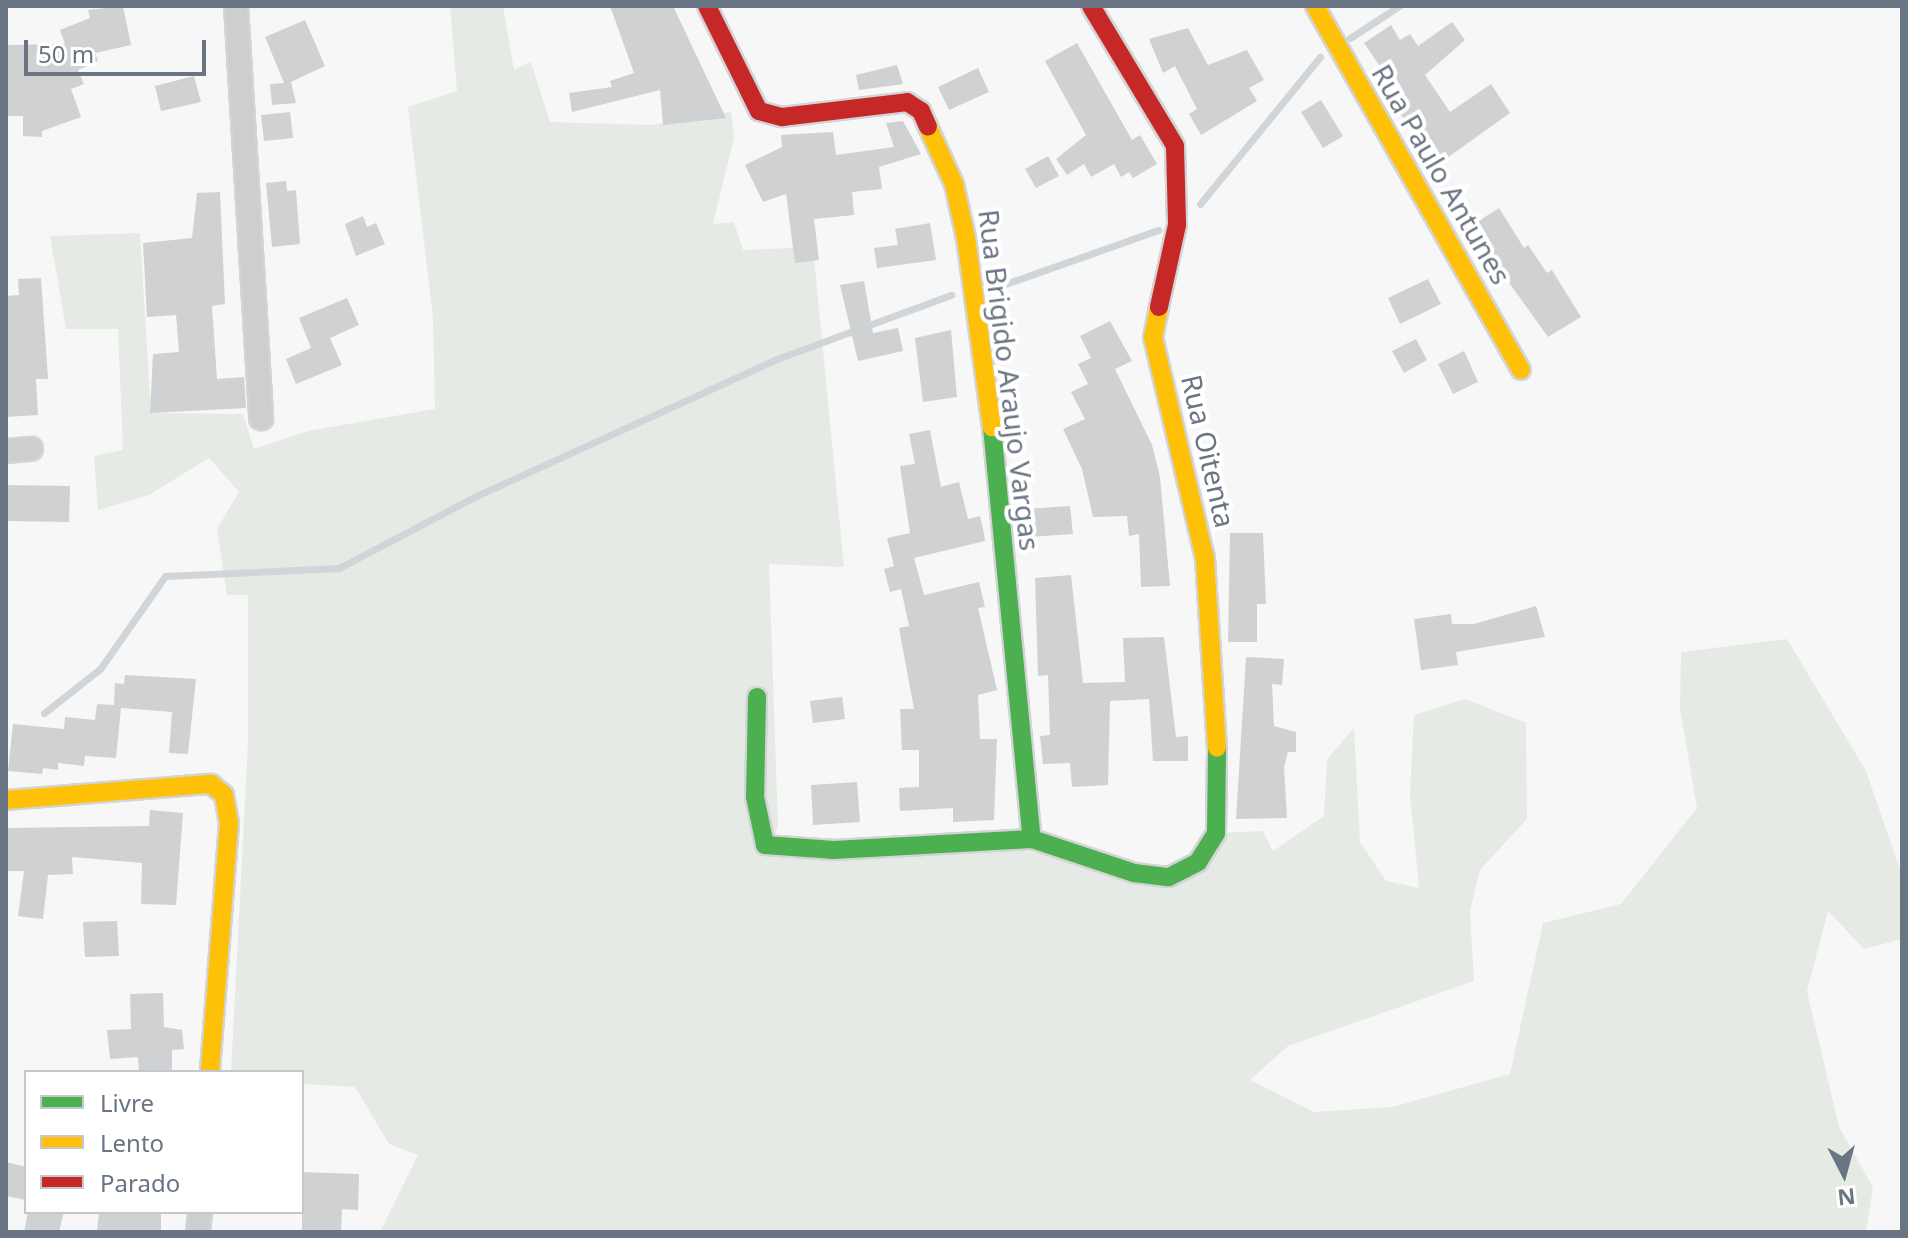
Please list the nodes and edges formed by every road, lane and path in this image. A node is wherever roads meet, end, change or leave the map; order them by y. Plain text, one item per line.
1 (236, 6) edge
2 (707, 6) edge
3 (1091, 6) edge
4 (1315, 6) edge
5 (1521, 370) dead end
6 (261, 418) dead end
7 (31, 449) dead end
8 (6, 451) edge
9 (757, 697) dead end
10 (6, 800) edge
11 (1032, 839) junction
12 (210, 1070) edge

1 - 6 street
2 - 11 street, Rua Brigido Araujo Vargas
3 - 11 street, Rua Oitenta
4 - 5 street, Rua Paulo Antunes
7 - 8 street
9 - 11 street
10 - 12 street

